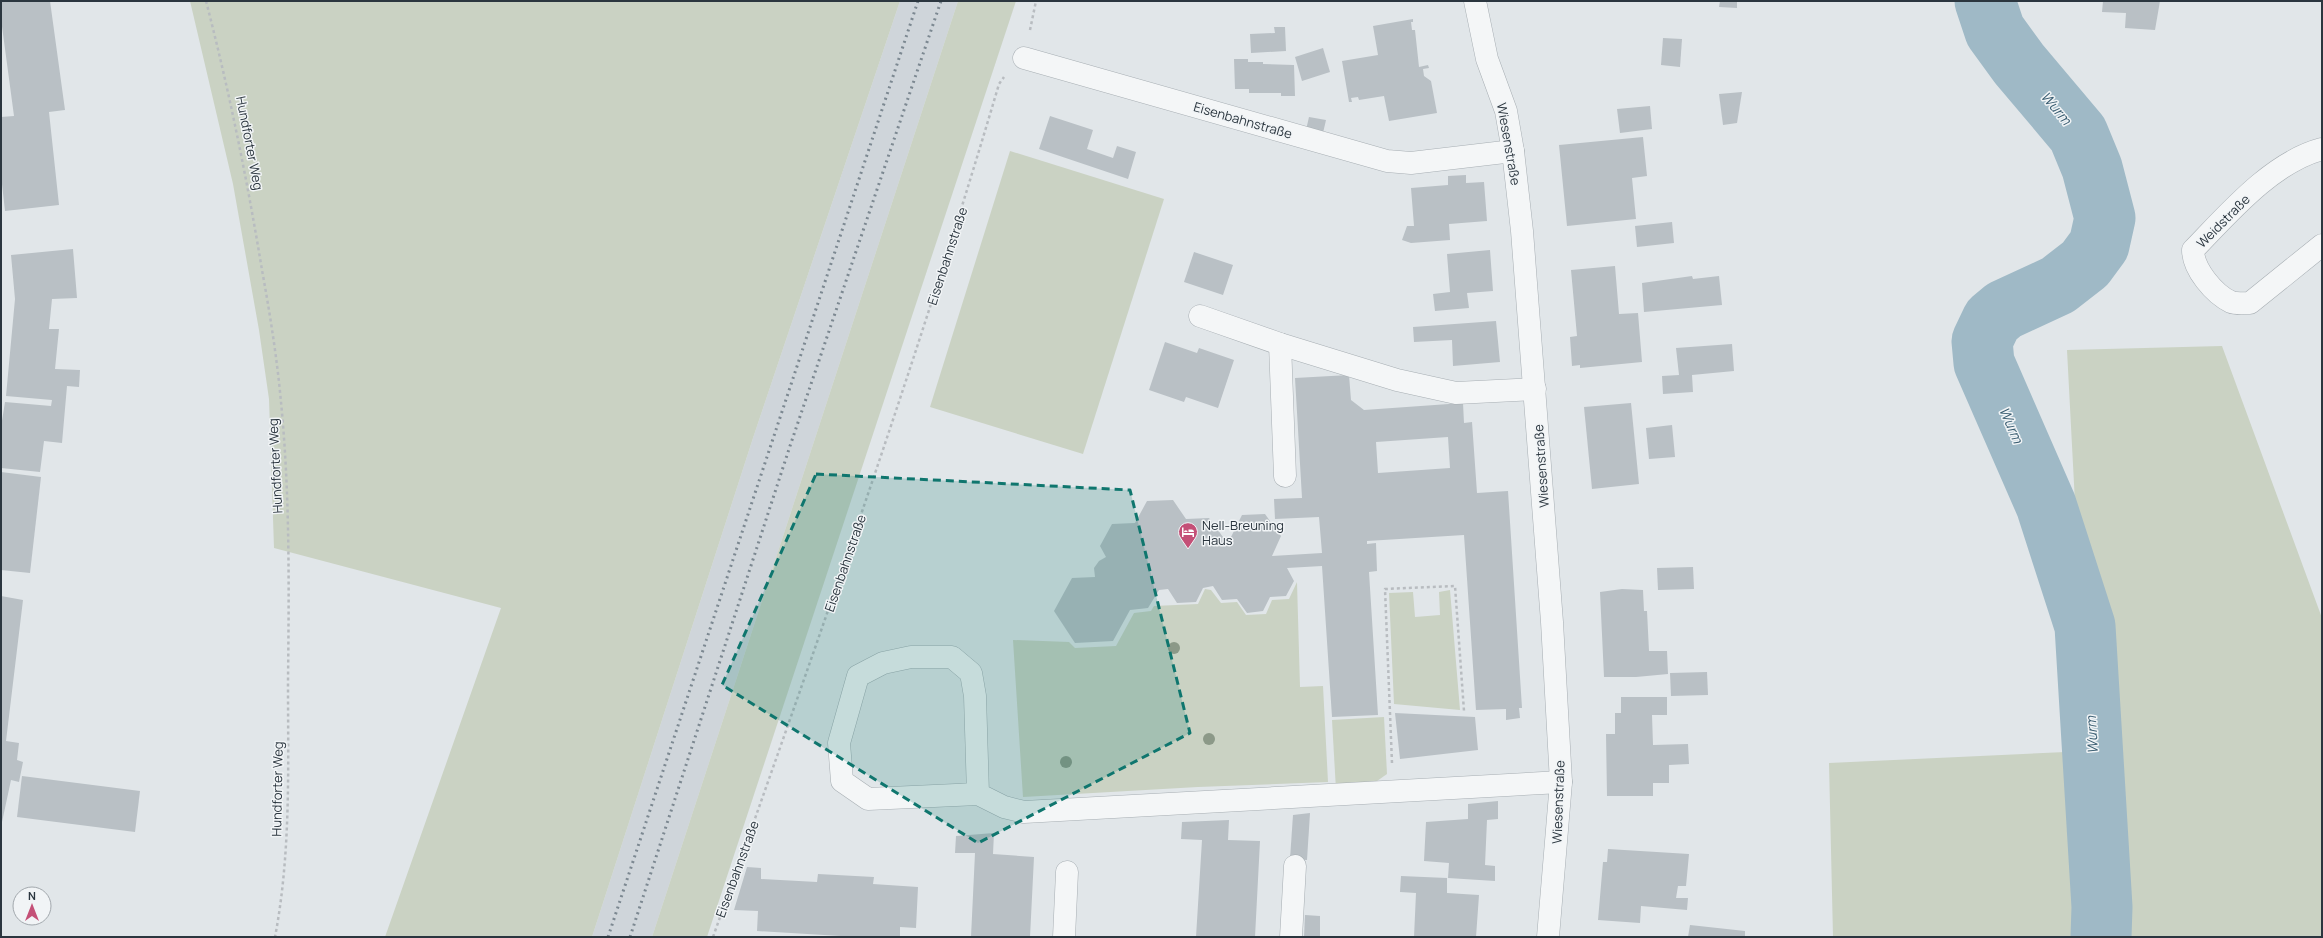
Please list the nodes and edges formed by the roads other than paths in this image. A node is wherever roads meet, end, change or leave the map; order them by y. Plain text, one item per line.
1 (1475, 1) edge
2 (1024, 58) road end
3 (2322, 149) edge
4 (1513, 151) junction
5 (2322, 245) edge
6 (1200, 316) dead end
7 (1280, 344) junction
8 (1535, 388) junction
9 (1285, 476) dead end
10 (1561, 782) junction
11 (978, 794) junction
12 (1295, 866) dead end
13 (1067, 872) dead end
14 (1064, 937) edge
15 (1290, 937) edge
16 (1548, 937) edge

1 - 4 street, Wiesenstraße
2 - 4 street, Eisenbahnstraße
3 - 5 street, Weidstraße
4 - 8 street, Wiesenstraße
6 - 7 street
7 - 8 street
7 - 9 street
8 - 10 street, Wiesenstraße
10 - 11 street
10 - 16 street, Wiesenstraße
11 - 11 street
12 - 15 street
13 - 14 street

